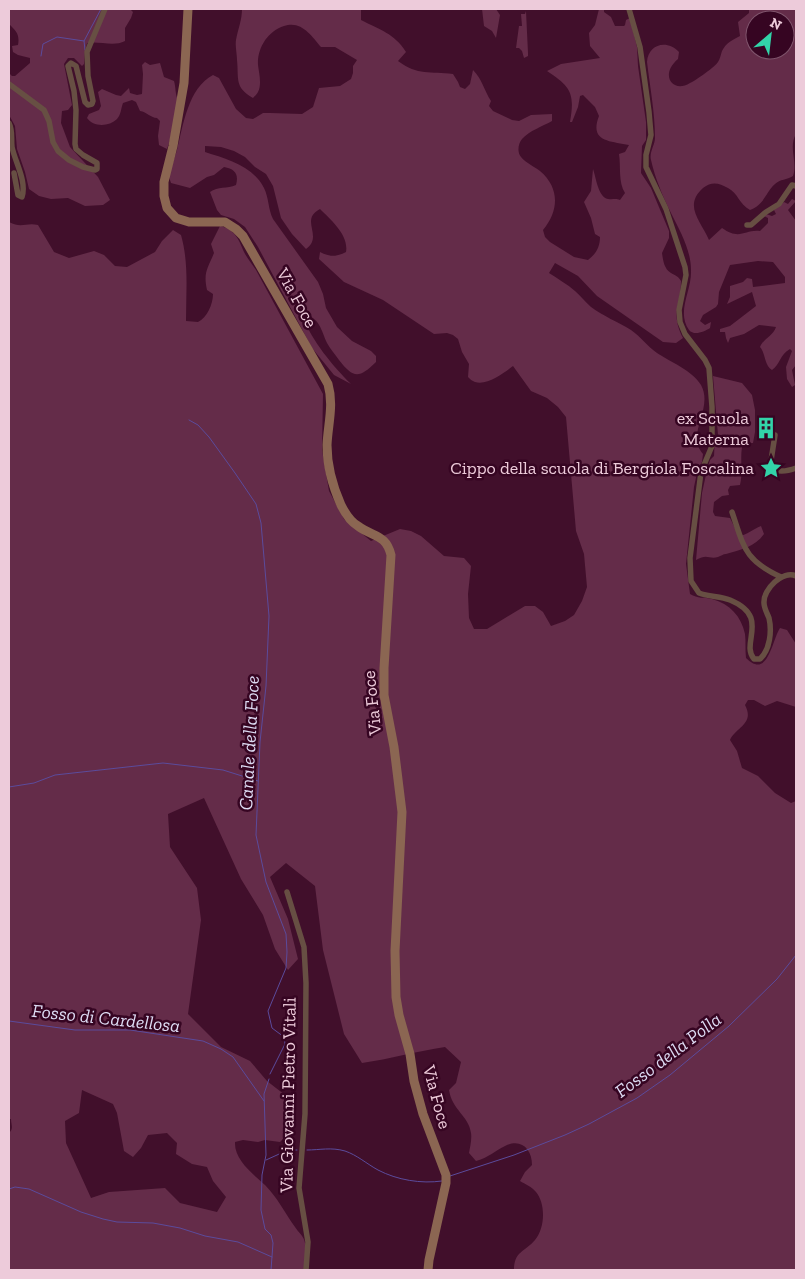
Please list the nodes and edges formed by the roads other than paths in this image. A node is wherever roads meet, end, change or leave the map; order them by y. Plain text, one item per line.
1 (105, 9) edge
2 (188, 9) edge
3 (629, 9) edge
4 (9, 84) edge
5 (9, 123) edge
6 (14, 173) dead end
7 (796, 186) edge
8 (747, 225) dead end
9 (774, 435) dead end
10 (796, 468) edge
11 (732, 512) dead end
12 (796, 576) edge
13 (781, 577) junction
14 (287, 892) dead end
15 (306, 1270) edge
16 (428, 1270) edge

1 - 4 street
2 - 16 main road, Via Foce
3 - 13 street
5 - 6 street
7 - 8 street
9 - 10 street
11 - 13 street
12 - 13 street
14 - 15 street, Via Giovanni Pietro Vitali

